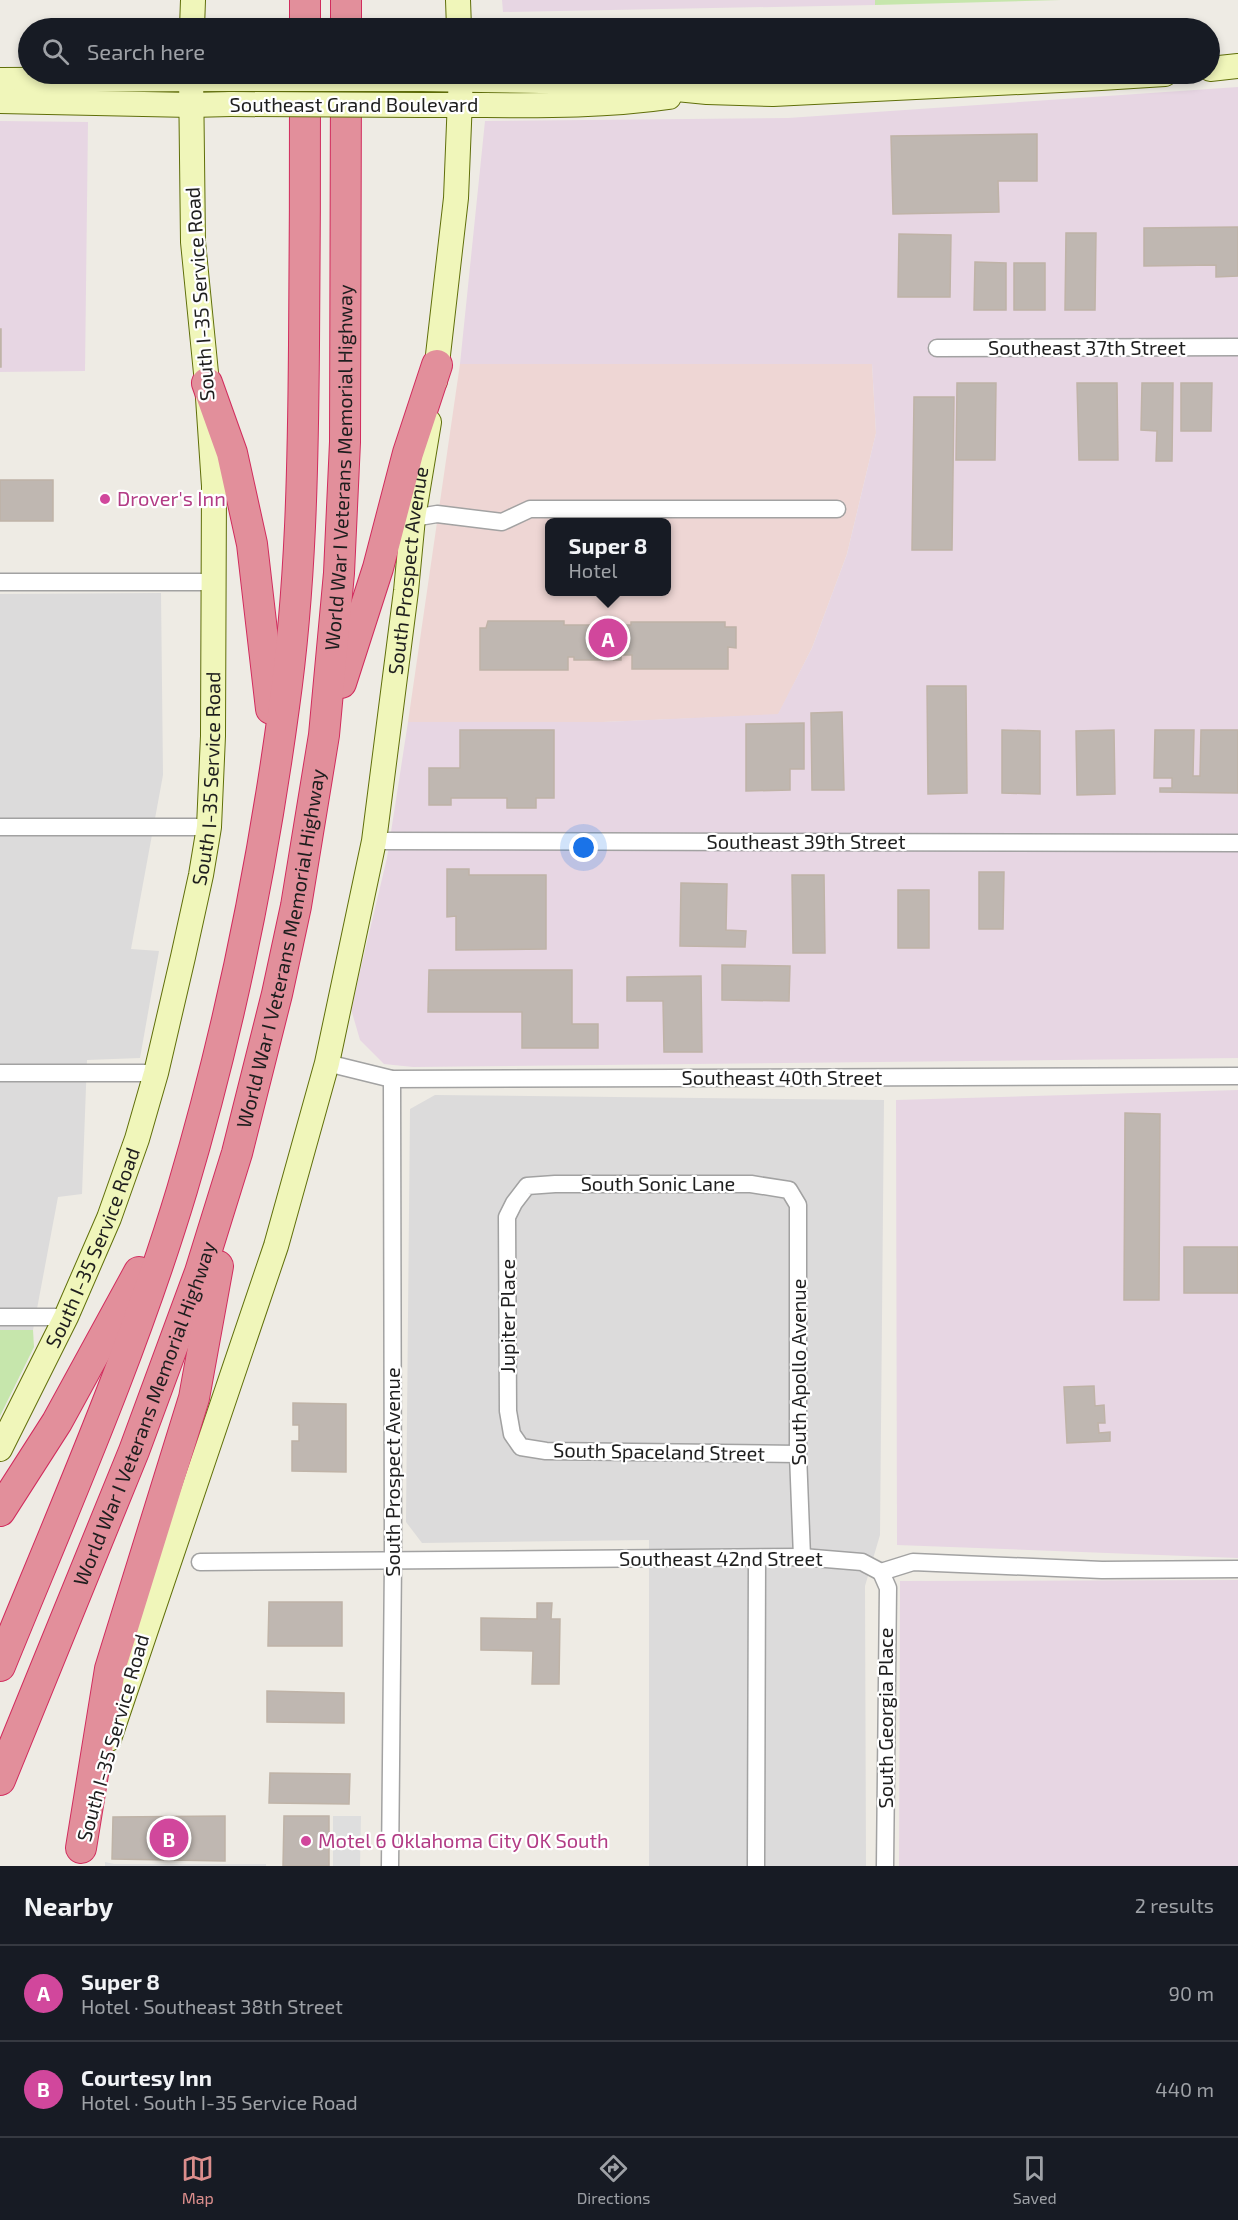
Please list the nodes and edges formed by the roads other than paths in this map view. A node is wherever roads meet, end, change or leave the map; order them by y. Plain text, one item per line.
1 (193, 0) edge
2 (305, 0) edge
3 (346, 0) edge
4 (458, 0) edge
5 (192, 18) edge
6 (305, 18) edge
7 (346, 18) edge
8 (459, 18) edge
9 (1238, 66) edge
10 (1220, 68) edge
11 (0, 80) edge
12 (18, 80) edge
13 (191, 84) edge
14 (305, 84) edge
15 (346, 84) edge
16 (460, 84) edge
17 (625, 84) edge
18 (969, 84) edge
19 (707, 92) junction
20 (0, 101) edge
21 (191, 105) junction
22 (459, 105) junction
23 (1238, 347) edge
24 (937, 348) dead end
25 (437, 365) junction
26 (207, 383) junction
27 (837, 508) dead end
28 (413, 518) junction
29 (0, 582) edge
30 (214, 582) junction
31 (324, 735) junction
32 (277, 758) junction
33 (0, 827) edge
34 (209, 827) junction
35 (374, 841) junction
36 (1238, 843) edge
37 (327, 1063) junction
38 (0, 1073) edge
39 (156, 1073) junction
40 (1238, 1076) edge
41 (392, 1079) junction
42 (237, 1153) junction
43 (527, 1186) joint
44 (789, 1190) joint
45 (181, 1192) junction
46 (0, 1317) edge
47 (66, 1317) junction
48 (521, 1447) joint
49 (0, 1449) edge
50 (798, 1454) junction
51 (0, 1511) edge
52 (802, 1557) junction
53 (758, 1558) junction
54 (393, 1560) junction
55 (200, 1562) dead end
56 (1238, 1569) edge
57 (881, 1572) junction
58 (0, 1666) edge
59 (0, 1780) edge
60 (78, 1857) edge
61 (390, 1866) edge
62 (756, 1866) edge
63 (885, 1866) edge

1 - 5 main road
2 - 6 highway
3 - 7 highway
4 - 8 main road
9 - 10 main road
11 - 12 main road, Southeast Grand Boulevard
13 - 21 main road, South I-35 Service Road
14 - 32 highway, World War I Veterans Memorial Highway
15 - 31 highway, World War I Veterans Memorial Highway
16 - 22 main road, South Prospect Avenue
17 - 19 main road, Southeast Grand Boulevard
18 - 19 main road, Southeast Grand Boulevard
19 - 22 main road, Southeast Grand Boulevard
20 - 21 main road, Southeast Grand Boulevard
21 - 22 main road, Southeast Grand Boulevard, bridge
21 - 26 main road, South I-35 Service Road
22 - 25 main road, South Prospect Avenue
23 - 24 street, Southeast 37th Street
25 - 28 main road, South Prospect Avenue
25 - 31 highway
26 - 30 main road, South I-35 Service Road
26 - 32 highway
27 - 28 street
28 - 35 main road, South Prospect Avenue
29 - 30 street
30 - 34 main road, South I-35 Service Road
31 - 42 highway, World War I Veterans Memorial Highway
32 - 45 highway, World War I Veterans Memorial Highway
33 - 34 street
34 - 39 main road, South I-35 Service Road
35 - 36 street, Southeast 39th Street
35 - 37 main road, South Prospect Avenue
37 - 41 street, Southeast 40th Street
37 - 60 main road, South I-35 Service Road
38 - 39 street
39 - 47 main road, South I-35 Service Road
40 - 41 street, Southeast 40th Street
41 - 54 street, South Prospect Avenue
42 - 59 highway, World War I Veterans Memorial Highway
42 - 60 highway
43 - 44 street, South Sonic Lane
43 - 48 street, Jupiter Place
44 - 50 street, South Apollo Avenue
45 - 51 highway
45 - 58 highway, World War I Veterans Memorial Highway
46 - 47 street
47 - 49 main road, South I-35 Service Road
48 - 50 street, South Spaceland Street
50 - 52 street, South Apollo Avenue
52 - 53 street, Southeast 42nd Street
52 - 57 street, Southeast 42nd Street
53 - 54 street, Southeast 42nd Street
53 - 62 street
54 - 55 street, Southeast 42nd Street
54 - 61 street, South Prospect Avenue
56 - 57 street
57 - 63 street, South Georgia Place

